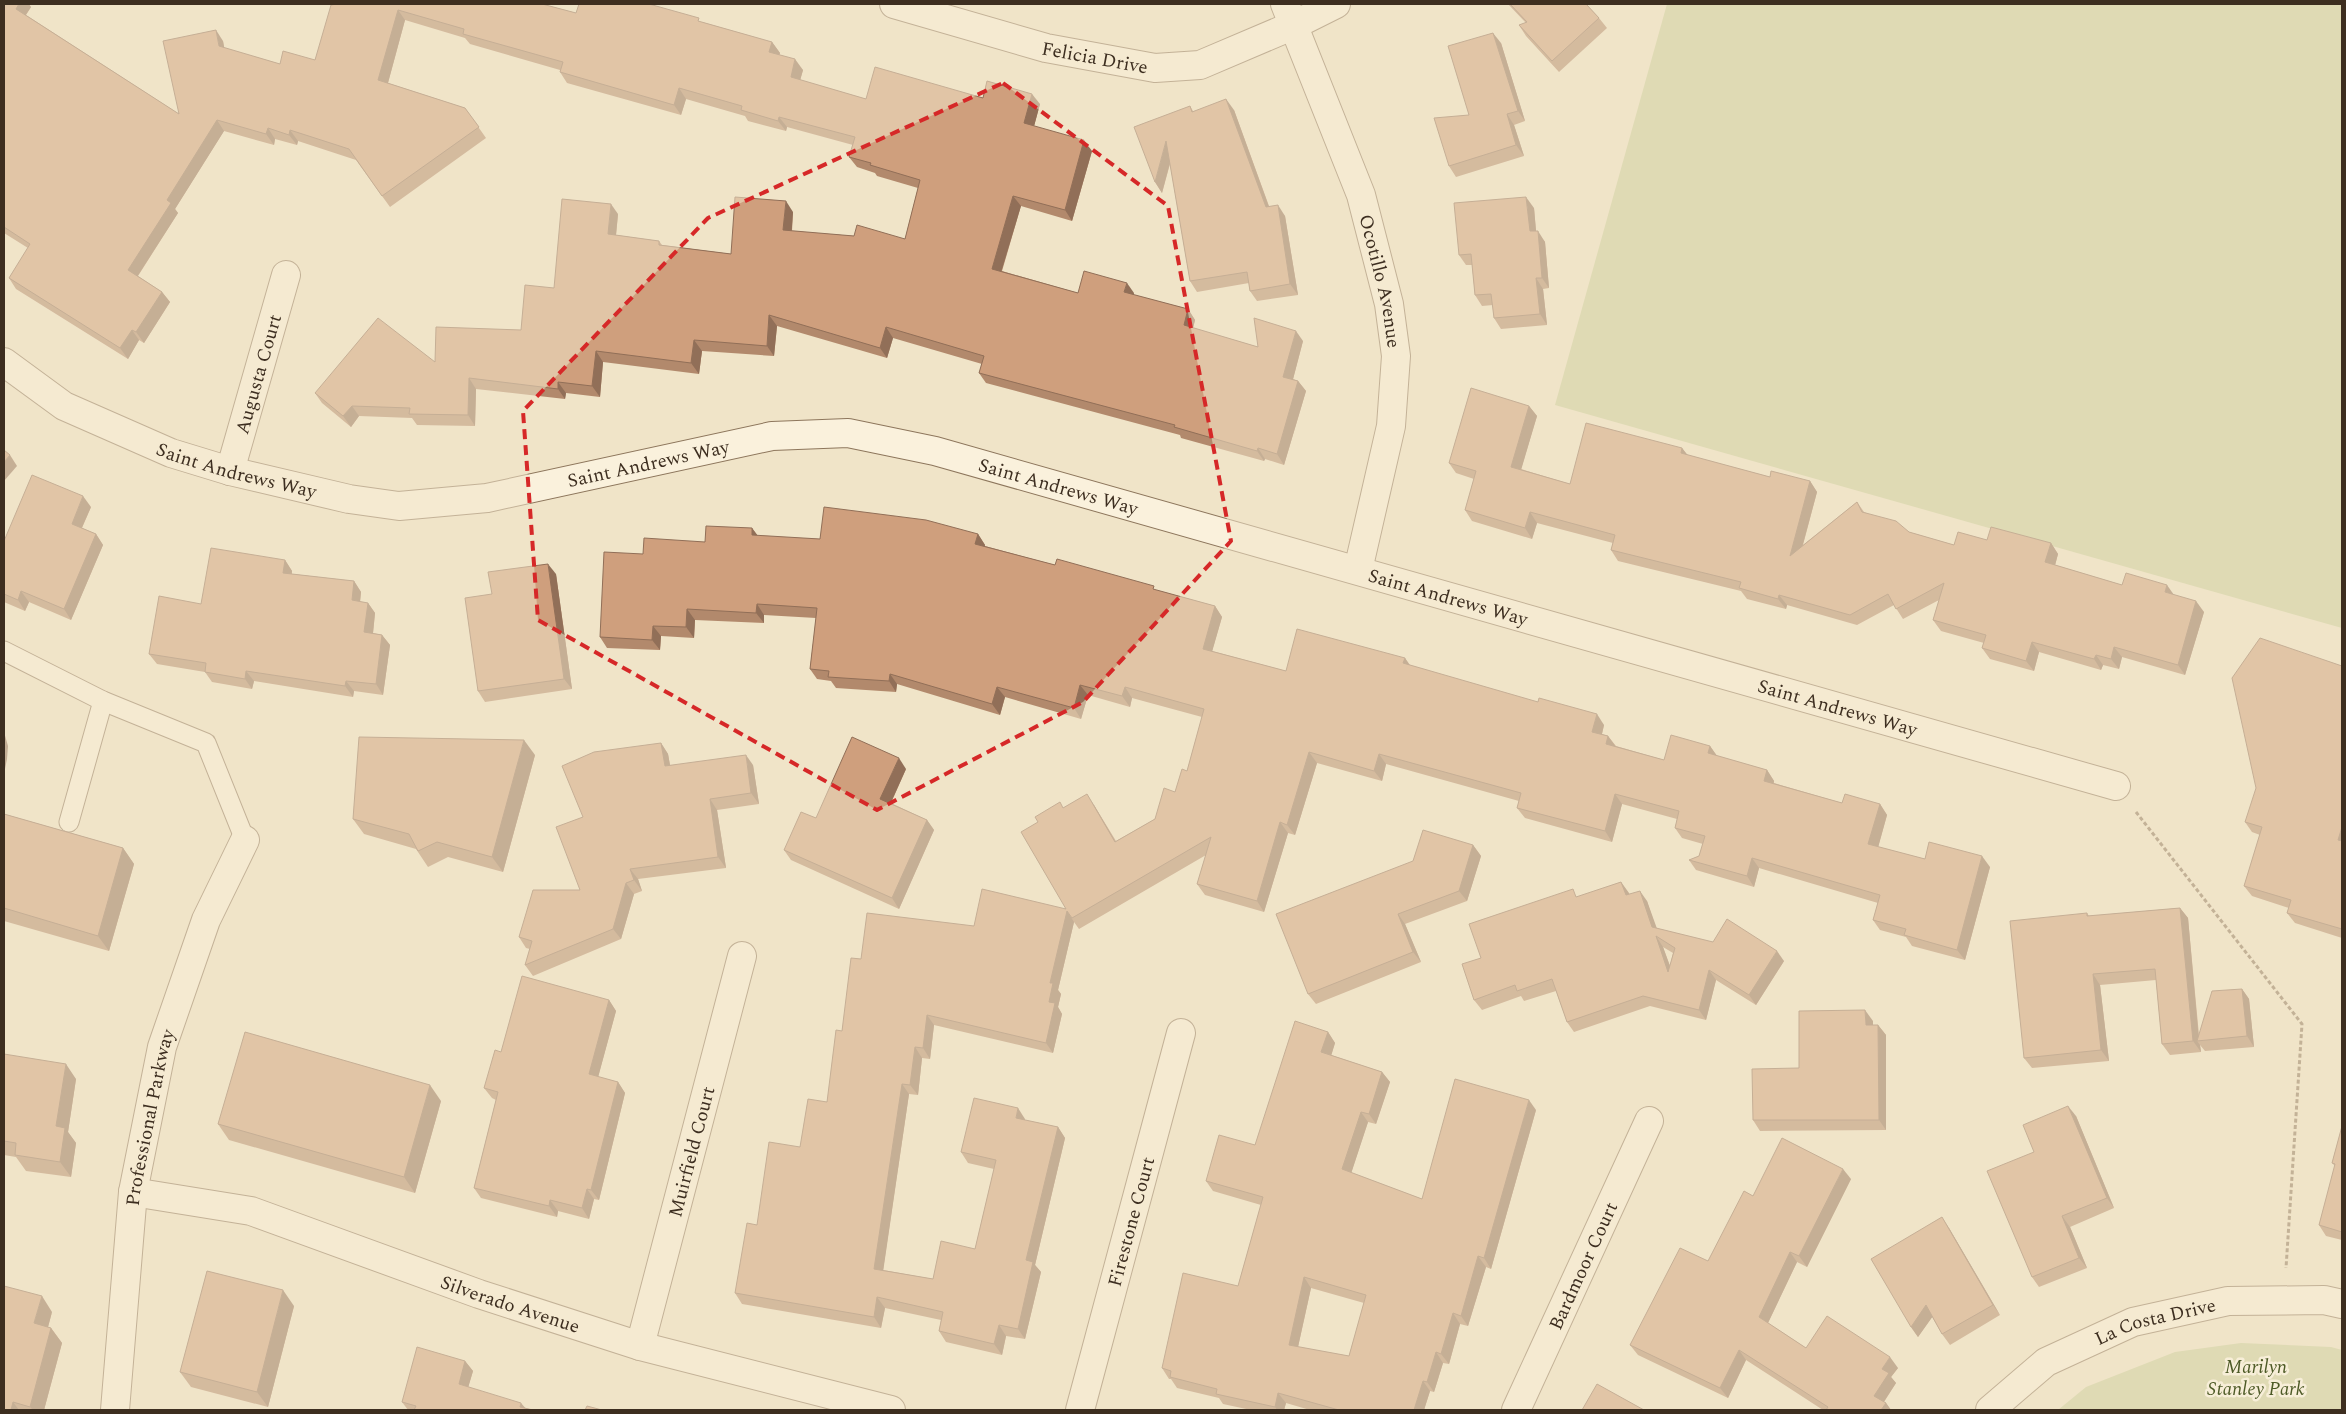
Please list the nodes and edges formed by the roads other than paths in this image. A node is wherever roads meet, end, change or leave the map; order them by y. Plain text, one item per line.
1 (894, 4) edge
2 (1336, 4) edge
3 (1289, 15) edge
4 (286, 275) dead end
5 (4, 362) edge
6 (230, 471) junction
7 (1358, 570) junction
8 (4, 651) edge
9 (103, 701) junction
10 (2116, 786) road end
11 (69, 822) dead end
12 (245, 840) joint
13 (742, 956) dead end
14 (1181, 1032) dead end
15 (1649, 1121) dead end
16 (133, 1192) junction
17 (2342, 1304) edge
18 (640, 1346) junction
19 (115, 1410) edge
20 (891, 1410) edge
21 (1080, 1410) edge
22 (1516, 1410) edge
23 (1990, 1410) edge

1 - 3 street, Felicia Drive
2 - 3 street, Felicia Drive
3 - 7 street, Ocotillo Avenue
4 - 6 street, Augusta Court
5 - 6 street, Saint Andrews Way
6 - 7 street, Saint Andrews Way
7 - 10 street, Saint Andrews Way
8 - 9 lane
9 - 11 lane
9 - 12 lane
12 - 16 street, Professional Parkway
13 - 18 street, Muirfield Court
14 - 21 street, Firestone Court
15 - 22 street, Bardmoor Court
16 - 18 street, Silverado Avenue
16 - 19 street, Professional Parkway
17 - 23 street, La Costa Drive
18 - 20 street, Silverado Avenue

